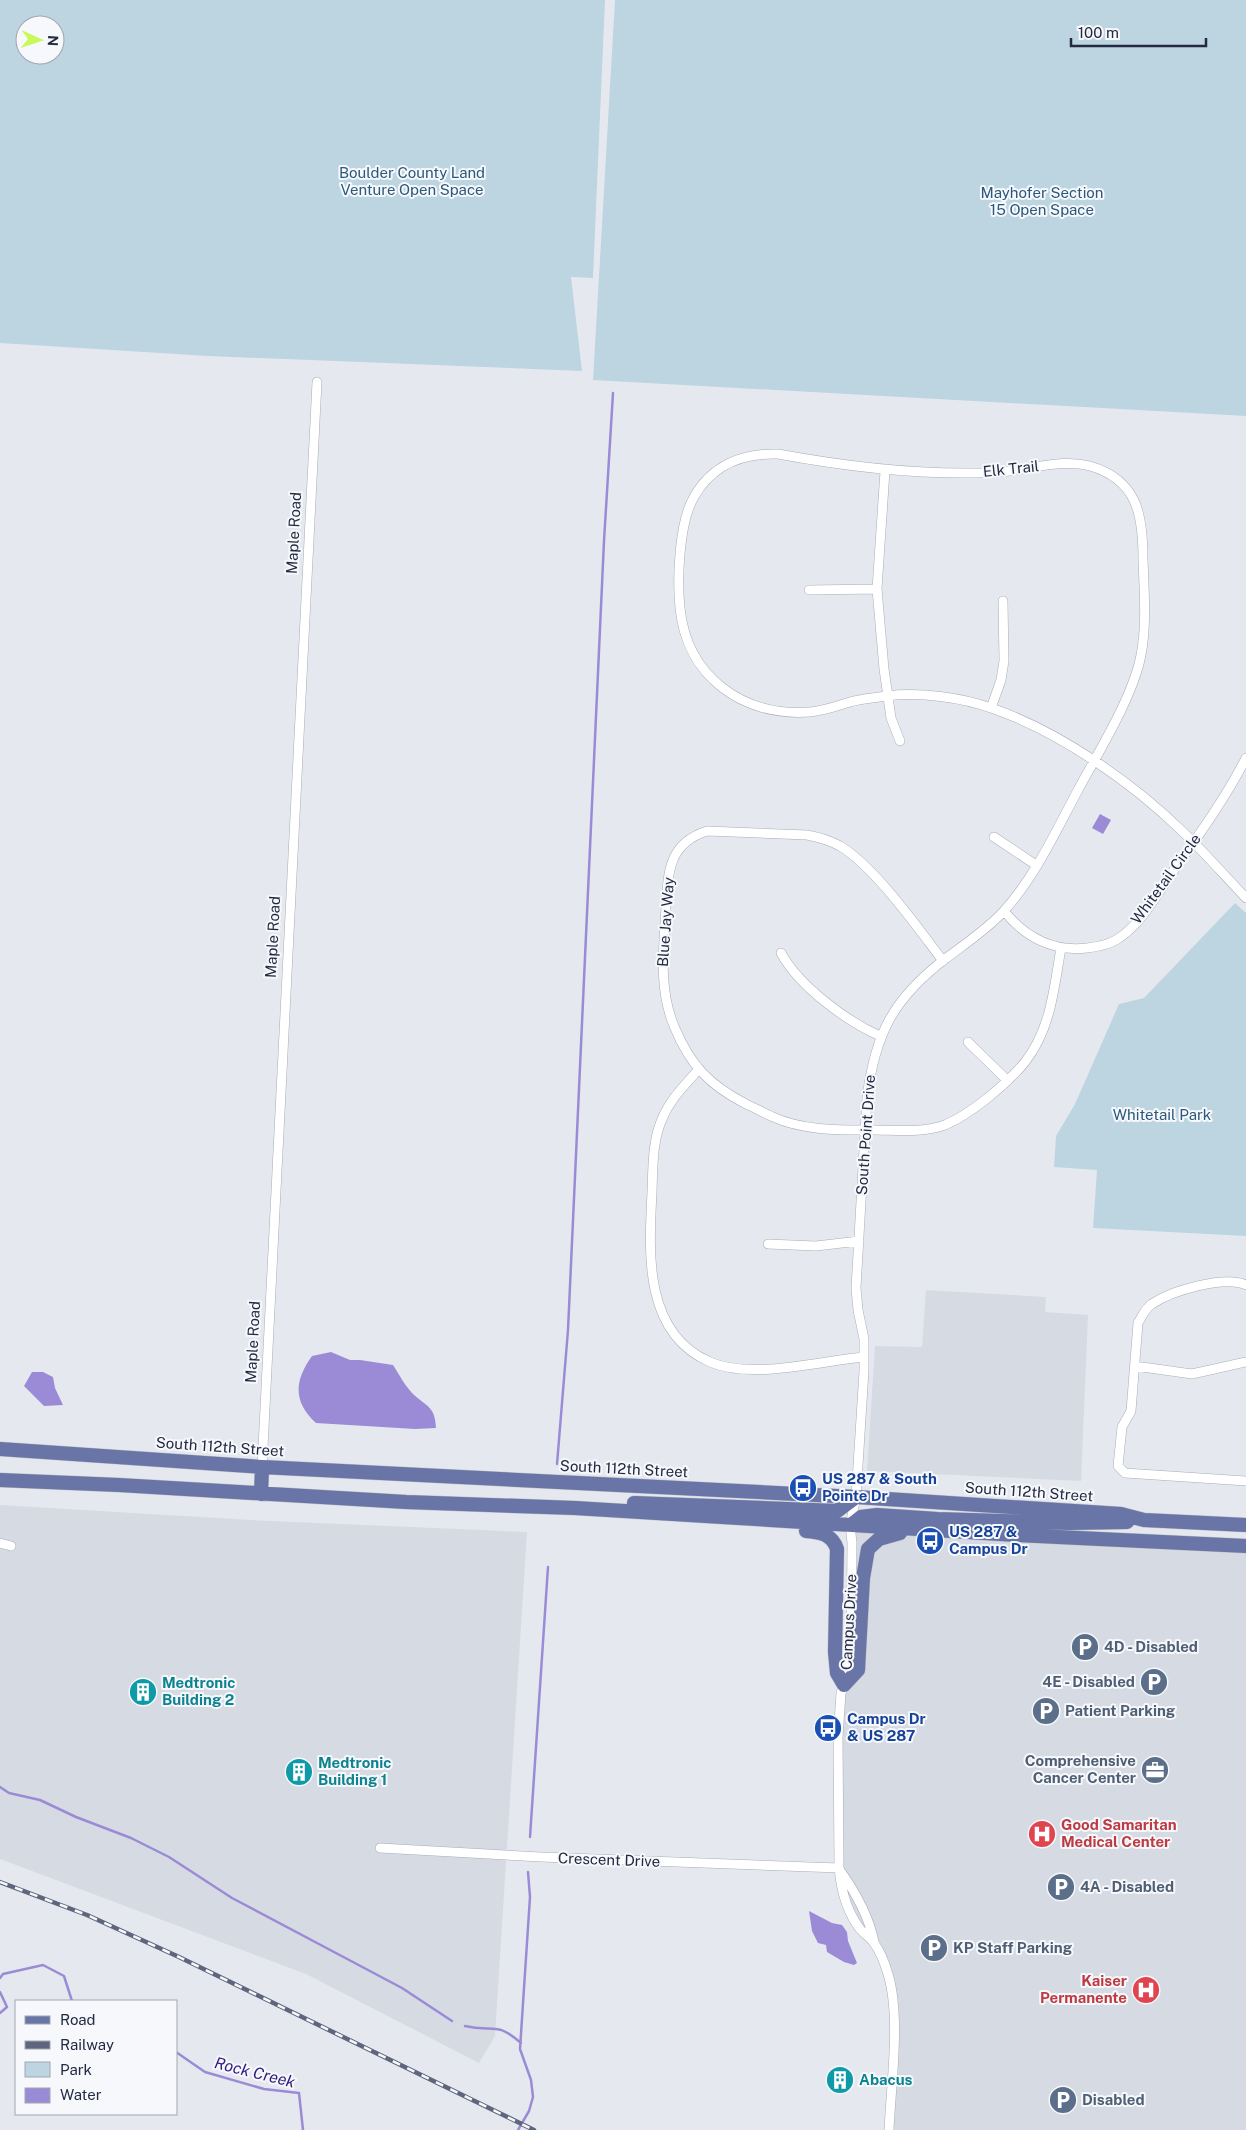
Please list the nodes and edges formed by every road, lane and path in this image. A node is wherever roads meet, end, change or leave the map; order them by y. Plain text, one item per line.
1 (318, 382) dead end
2 (885, 471) junction
3 (877, 589) junction
4 (809, 590) dead end
5 (1003, 601) dead end
6 (888, 696) junction
7 (991, 708) junction
8 (900, 741) dead end
9 (1246, 758) edge
10 (1094, 762) junction
11 (994, 837) dead end
12 (1194, 842) junction
13 (1036, 865) junction
14 (1246, 898) edge
15 (1004, 911) junction
16 (1061, 948) junction
17 (781, 952) dead end
18 (943, 961) junction
19 (880, 1036) junction
20 (968, 1042) dead end
21 (699, 1069) junction
22 (1007, 1080) junction
23 (865, 1130) junction
24 (859, 1241) junction
25 (768, 1244) dead end
26 (1246, 1284) edge
27 (864, 1357) junction
28 (1246, 1362) edge
29 (1135, 1366) junction
30 (0, 1449) edge
31 (262, 1467) junction
32 (0, 1480) edge
33 (1246, 1481) edge
34 (261, 1494) junction
35 (856, 1497) junction
36 (575, 1508) junction
37 (1144, 1520) junction
38 (850, 1525) junction
39 (1246, 1525) edge
40 (917, 1529) junction
41 (0, 1543) edge
42 (11, 1546) dead end
43 (1246, 1546) edge
44 (844, 1685) junction
45 (380, 1848) dead end
46 (839, 1868) junction
47 (889, 2130) edge

1 - 31 street, Maple Road
2 - 3 street
2 - 6 street, Elk Trail
2 - 10 street, Elk Trail
3 - 4 street
3 - 6 street
5 - 7 street
6 - 7 street, Elk Trail
6 - 8 street
7 - 10 street, Elk Trail
9 - 12 street, Whitetail Circle
10 - 12 street, Elk Trail
10 - 13 street, South Point Drive
11 - 13 street
12 - 14 street, Elk Trail
12 - 16 street, Whitetail Circle
13 - 15 street, South Point Drive
15 - 16 street, Whitetail Circle
15 - 18 street, South Point Drive
16 - 22 street, Blue Jay Way
17 - 19 street
18 - 19 street, South Point Drive
18 - 21 street, Blue Jay Way
19 - 23 street, South Point Drive
20 - 22 street
21 - 23 street, Blue Jay Way
21 - 27 street
22 - 23 street, Blue Jay Way
23 - 24 street, South Point Drive
24 - 25 street
24 - 27 street, South Point Drive
26 - 29 street
27 - 35 street, South Point Drive
28 - 29 street
29 - 33 street
30 - 31 main road, South 112th Street
31 - 34 main road, Maple Road
31 - 35 main road, South 112th Street
32 - 34 main road
34 - 36 main road
35 - 36 main road
35 - 37 main road, South 112th Street
35 - 38 street, South Point Drive
36 - 38 main road
36 - 44 main road
37 - 38 main road
37 - 39 main road, South 112th Street
38 - 40 main road
38 - 44 street, Campus Drive
40 - 43 main road
40 - 44 main road
41 - 42 street
44 - 46 street, Campus Drive
45 - 46 street, Crescent Drive
46 - 47 street

